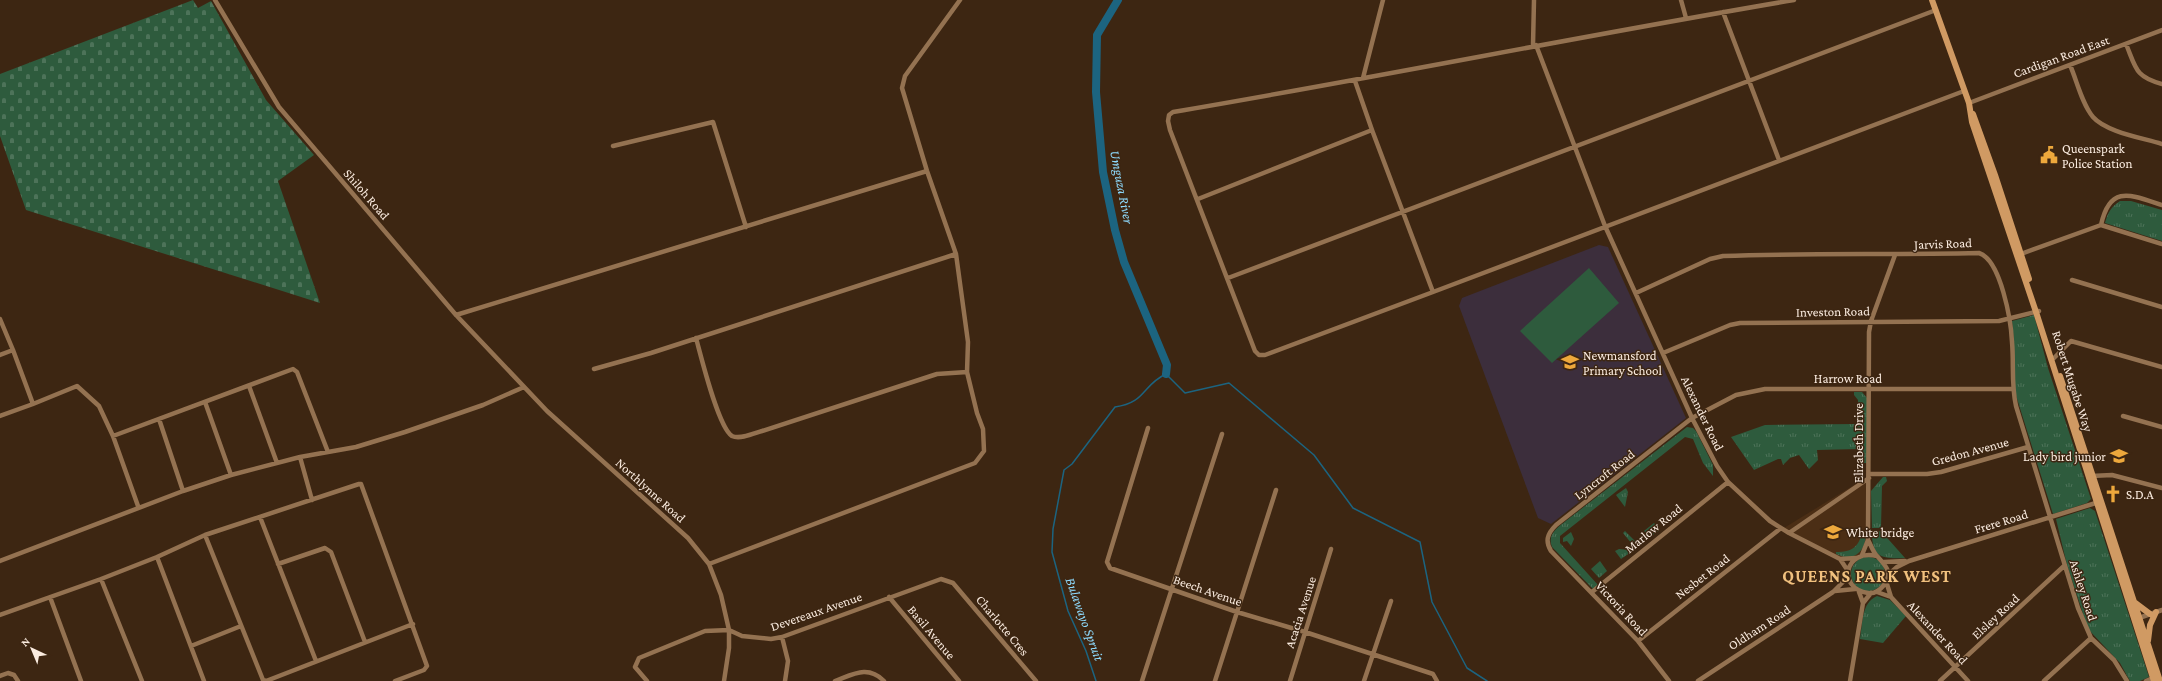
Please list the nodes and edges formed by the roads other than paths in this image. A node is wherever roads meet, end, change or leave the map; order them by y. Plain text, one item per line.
1 (215, 0) edge
2 (960, 0) edge
3 (1383, 0) edge
4 (1534, 0) edge
5 (1681, 0) edge
6 (1794, 0) edge
7 (1932, 0) edge
8 (1936, 10) junction
9 (1723, 12) junction
10 (1686, 18) junction
11 (2162, 30) edge
12 (2126, 44) junction
13 (1535, 45) junction
14 (2070, 65) junction
15 (1364, 78) junction
16 (1355, 81) junction
17 (1749, 81) junction
18 (2162, 84) edge
19 (1964, 90) junction
20 (1968, 103) junction
21 (1372, 130) junction
22 (2162, 144) edge
23 (613, 146) dead end
24 (1575, 147) junction
25 (1779, 160) junction
26 (927, 172) junction
27 (1198, 199) junction
28 (2162, 205) edge
29 (1402, 211) junction
30 (2101, 225) junction
31 (1605, 226) junction
32 (746, 227) junction
33 (2162, 244) edge
34 (956, 254) junction
35 (2018, 254) junction
36 (1895, 255) junction
37 (1228, 278) junction
38 (2072, 280) dead end
39 (1433, 292) junction
40 (1636, 293) junction
41 (2162, 307) edge
42 (2038, 312) junction
43 (456, 315) junction
44 (0, 319) edge
45 (2010, 319) junction
46 (1871, 321) junction
47 (696, 338) junction
48 (13, 350) junction
49 (1663, 353) junction
50 (0, 355) edge
51 (2054, 358) junction
52 (2162, 367) edge
53 (594, 369) dead end
54 (967, 372) junction
55 (249, 386) junction
56 (524, 387) junction
57 (1869, 389) junction
58 (2012, 389) junction
59 (205, 402) junction
60 (33, 404) junction
61 (0, 416) edge
62 (2123, 416) dead end
63 (1692, 418) junction
64 (159, 419) junction
65 (1148, 428) dead end
66 (2162, 428) edge
67 (1222, 434) dead end
68 (113, 436) junction
69 (2028, 447) junction
70 (328, 452) junction
71 (300, 457) junction
72 (277, 463) junction
73 (231, 475) junction
74 (1869, 476) junction
75 (2090, 476) junction
76 (1728, 482) junction
77 (2162, 488) edge
78 (183, 490) junction
79 (1276, 490) dead end
80 (312, 500) junction
81 (2098, 502) junction
82 (138, 506) junction
83 (260, 517) junction
84 (2051, 517) junction
85 (1781, 528) junction
86 (1790, 533) junction
87 (205, 535) junction
88 (1868, 540) junction
89 (1332, 549) dead end
90 (1554, 554) joint
91 (1862, 555) junction
92 (1877, 556) junction
93 (157, 557) junction
94 (1856, 558) junction
95 (1840, 559) junction
96 (0, 561) edge
97 (1909, 561) junction
98 (1884, 562) junction
99 (278, 564) junction
100 (709, 564) junction
101 (2064, 566) junction
102 (1848, 571) junction
103 (1888, 575) junction
104 (1848, 577) junction
105 (100, 580) junction
106 (1886, 581) junction
107 (953, 583) joint
108 (1170, 589) junction
109 (1855, 589) junction
110 (1592, 592) junction
111 (1833, 592) junction
112 (1859, 592) junction
113 (1877, 592) junction
114 (1871, 594) junction
115 (50, 597) junction
116 (888, 597) junction
117 (1891, 597) junction
118 (1391, 601) dead end
119 (2131, 602) junction
120 (1863, 603) junction
121 (2159, 611) edge
122 (1237, 612) junction
123 (2150, 614) junction
124 (0, 615) edge
125 (2139, 618) junction
126 (413, 624) junction
127 (241, 626) junction
128 (729, 630) junction
129 (1305, 632) junction
130 (2138, 633) junction
131 (782, 637) junction
132 (2091, 638) junction
133 (1638, 641) junction
134 (365, 642) junction
135 (2147, 642) junction
136 (191, 646) junction
137 (1373, 654) junction
138 (316, 661) junction
139 (1955, 667) junction
140 (0, 676) edge
141 (2153, 679) edge
142 (18, 681) edge
143 (81, 681) edge
144 (142, 681) edge
145 (204, 681) edge
146 (395, 681) edge
147 (647, 681) edge
148 (724, 681) edge
149 (785, 681) edge
150 (835, 681) edge
151 (884, 681) edge
152 (959, 681) edge
153 (1036, 681) edge
154 (1142, 681) edge
155 (1215, 681) edge
156 (1290, 681) edge
157 (1364, 681) edge
158 (1437, 681) edge
159 (1669, 681) edge
160 (1698, 681) edge
161 (1850, 681) edge
162 (1940, 681) edge
163 (1968, 681) edge
164 (2044, 681) edge
165 (2127, 681) edge
166 (2146, 681) edge
167 (2160, 681) edge

1 - 43 street, Shiloh Road
2 - 26 street
3 - 15 street
4 - 13 street
5 - 10 street
6 - 9 street
7 - 8 main road, Robert Mugabe Way
8 - 17 street
8 - 19 main road, Robert Mugabe Way
9 - 10 street
9 - 17 street
10 - 13 street
11 - 12 street, Cardigan Road East
12 - 14 street, Cardigan Road East
12 - 18 street
13 - 15 street
13 - 24 street, Alexander Road
14 - 20 street, Cardigan Road East
14 - 22 street
15 - 16 street
16 - 21 street
16 - 27 street
17 - 24 street
17 - 25 street
19 - 20 main road, Robert Mugabe Way
19 - 25 street
20 - 35 main road, Robert Mugabe Way
21 - 27 street
21 - 29 street
23 - 32 street
24 - 29 street
24 - 31 street, Alexander Road
25 - 31 street
26 - 32 street
26 - 34 street
27 - 37 street
28 - 30 street
29 - 37 street
29 - 39 street
30 - 33 street
30 - 35 street
31 - 39 street
31 - 40 street, Alexander Road
32 - 43 street
34 - 47 street
34 - 54 street
35 - 42 main road, Robert Mugabe Way
36 - 40 street, Jarvis Road
36 - 45 street, Jarvis Road
36 - 46 street, Elizabeth Drive
37 - 39 street
38 - 41 street
40 - 49 street, Alexander Road
42 - 45 street, Investon Road
42 - 51 main road, Robert Mugabe Way
42 - 75 main road, Robert Mugabe Way
43 - 56 street, Shiloh Road
44 - 48 street
45 - 46 street, Investon Road
45 - 58 street, Jarvis Road
46 - 49 street, Investon Road
46 - 57 street, Elizabeth Drive
47 - 53 street
47 - 54 street
48 - 50 street
48 - 60 street
49 - 63 street, Alexander Road
51 - 52 street
51 - 75 main road, Robert Mugabe Way
54 - 100 street
55 - 59 street
55 - 70 street
55 - 72 street
56 - 70 street
56 - 100 street, Northlynne Road
57 - 58 street, Harrow Road
57 - 63 street, Harrow Road
57 - 74 street, Elizabeth Drive
58 - 69 street, Jarvis Road
59 - 64 street
59 - 73 street
60 - 61 street
60 - 68 street
62 - 66 street
63 - 76 street, Alexander Road
63 - 90 street, Lyncroft Road
64 - 68 street
64 - 78 street
65 - 108 street, Beech Avenue
67 - 108 street
68 - 82 street
69 - 74 street, Gredon Avenue
69 - 84 street, Jarvis Road
70 - 71 street
71 - 72 street
71 - 80 street
72 - 73 street
73 - 78 street
74 - 86 street
74 - 88 street, Elizabeth Drive
75 - 77 street
75 - 81 main road, Robert Mugabe Way
76 - 85 street, Alexander Road
76 - 110 street, Marlow Road
78 - 82 street
79 - 122 street
80 - 83 street
80 - 126 street
81 - 84 street, Frere Road
81 - 119 main road, Robert Mugabe Way
82 - 96 street
83 - 87 street
83 - 99 street
84 - 97 street, Frere Road
84 - 101 street, Ashley Road
85 - 86 street, Alexander Road
85 - 133 street, Nesbet Road
86 - 95 street, Alexander Road
87 - 93 street
87 - 127 street
88 - 91 street, Elizabeth Drive
88 - 92 street, Elizabeth Drive
89 - 129 street, Acacia Avenue
90 - 110 street, Victoria Road
91 - 92 street
91 - 94 street
92 - 98 street
93 - 105 street
93 - 136 street
94 - 95 street
94 - 102 street
95 - 102 street, Alexander Road
97 - 98 street, Frere Road
97 - 103 street, Frere Road
98 - 103 street
99 - 134 street
99 - 138 street
100 - 128 street, Northlynne Road
101 - 132 street, Ashley Road
101 - 139 street, Elsley Road
102 - 104 street
103 - 106 street
104 - 109 street
104 - 111 street, Oldham Road
105 - 115 street
105 - 144 street
106 - 113 street
106 - 117 street, Alexander Road
107 - 116 street, Devereaux Avenue
107 - 153 street, Charlotte Cres
108 - 122 street, Beech Avenue
108 - 154 street
109 - 111 street, Oldham Road
109 - 112 street
110 - 133 street, Victoria Road
111 - 160 street, Oldham Road
112 - 114 street
112 - 120 street
113 - 114 street
113 - 117 street, Alexander Road
114 - 120 street
115 - 124 street
115 - 143 street
116 - 131 street, Devereaux Avenue
116 - 152 street, Basil Avenue
117 - 139 street, Alexander Road
118 - 137 street
119 - 123 main road
119 - 125 main road, Robert Mugabe Way
119 - 130 main road, Robert Mugabe Way
120 - 161 street
121 - 123 street
121 - 135 main road
122 - 129 street, Beech Avenue
122 - 155 street
123 - 125 street
125 - 130 street
125 - 135 main road, Robert Mugabe Way
126 - 134 street
126 - 146 street
127 - 136 street
127 - 138 street
128 - 131 street, Devereaux Avenue
128 - 147 street, Devereaux Avenue
128 - 148 street, Northlynne Road
129 - 137 street, Beech Avenue
129 - 156 street, Acacia Avenue
130 - 141 main road, Robert Mugabe Way
131 - 149 street
132 - 164 street
132 - 165 street, Ashley Road
133 - 159 street, Victoria Road
134 - 138 street
135 - 167 main road, Robert Mugabe Way
136 - 145 street
137 - 157 street
137 - 158 street, Beech Avenue
139 - 162 street, Elsley Road
139 - 163 street, Alexander Road
140 - 142 street
141 - 166 street
150 - 151 street

